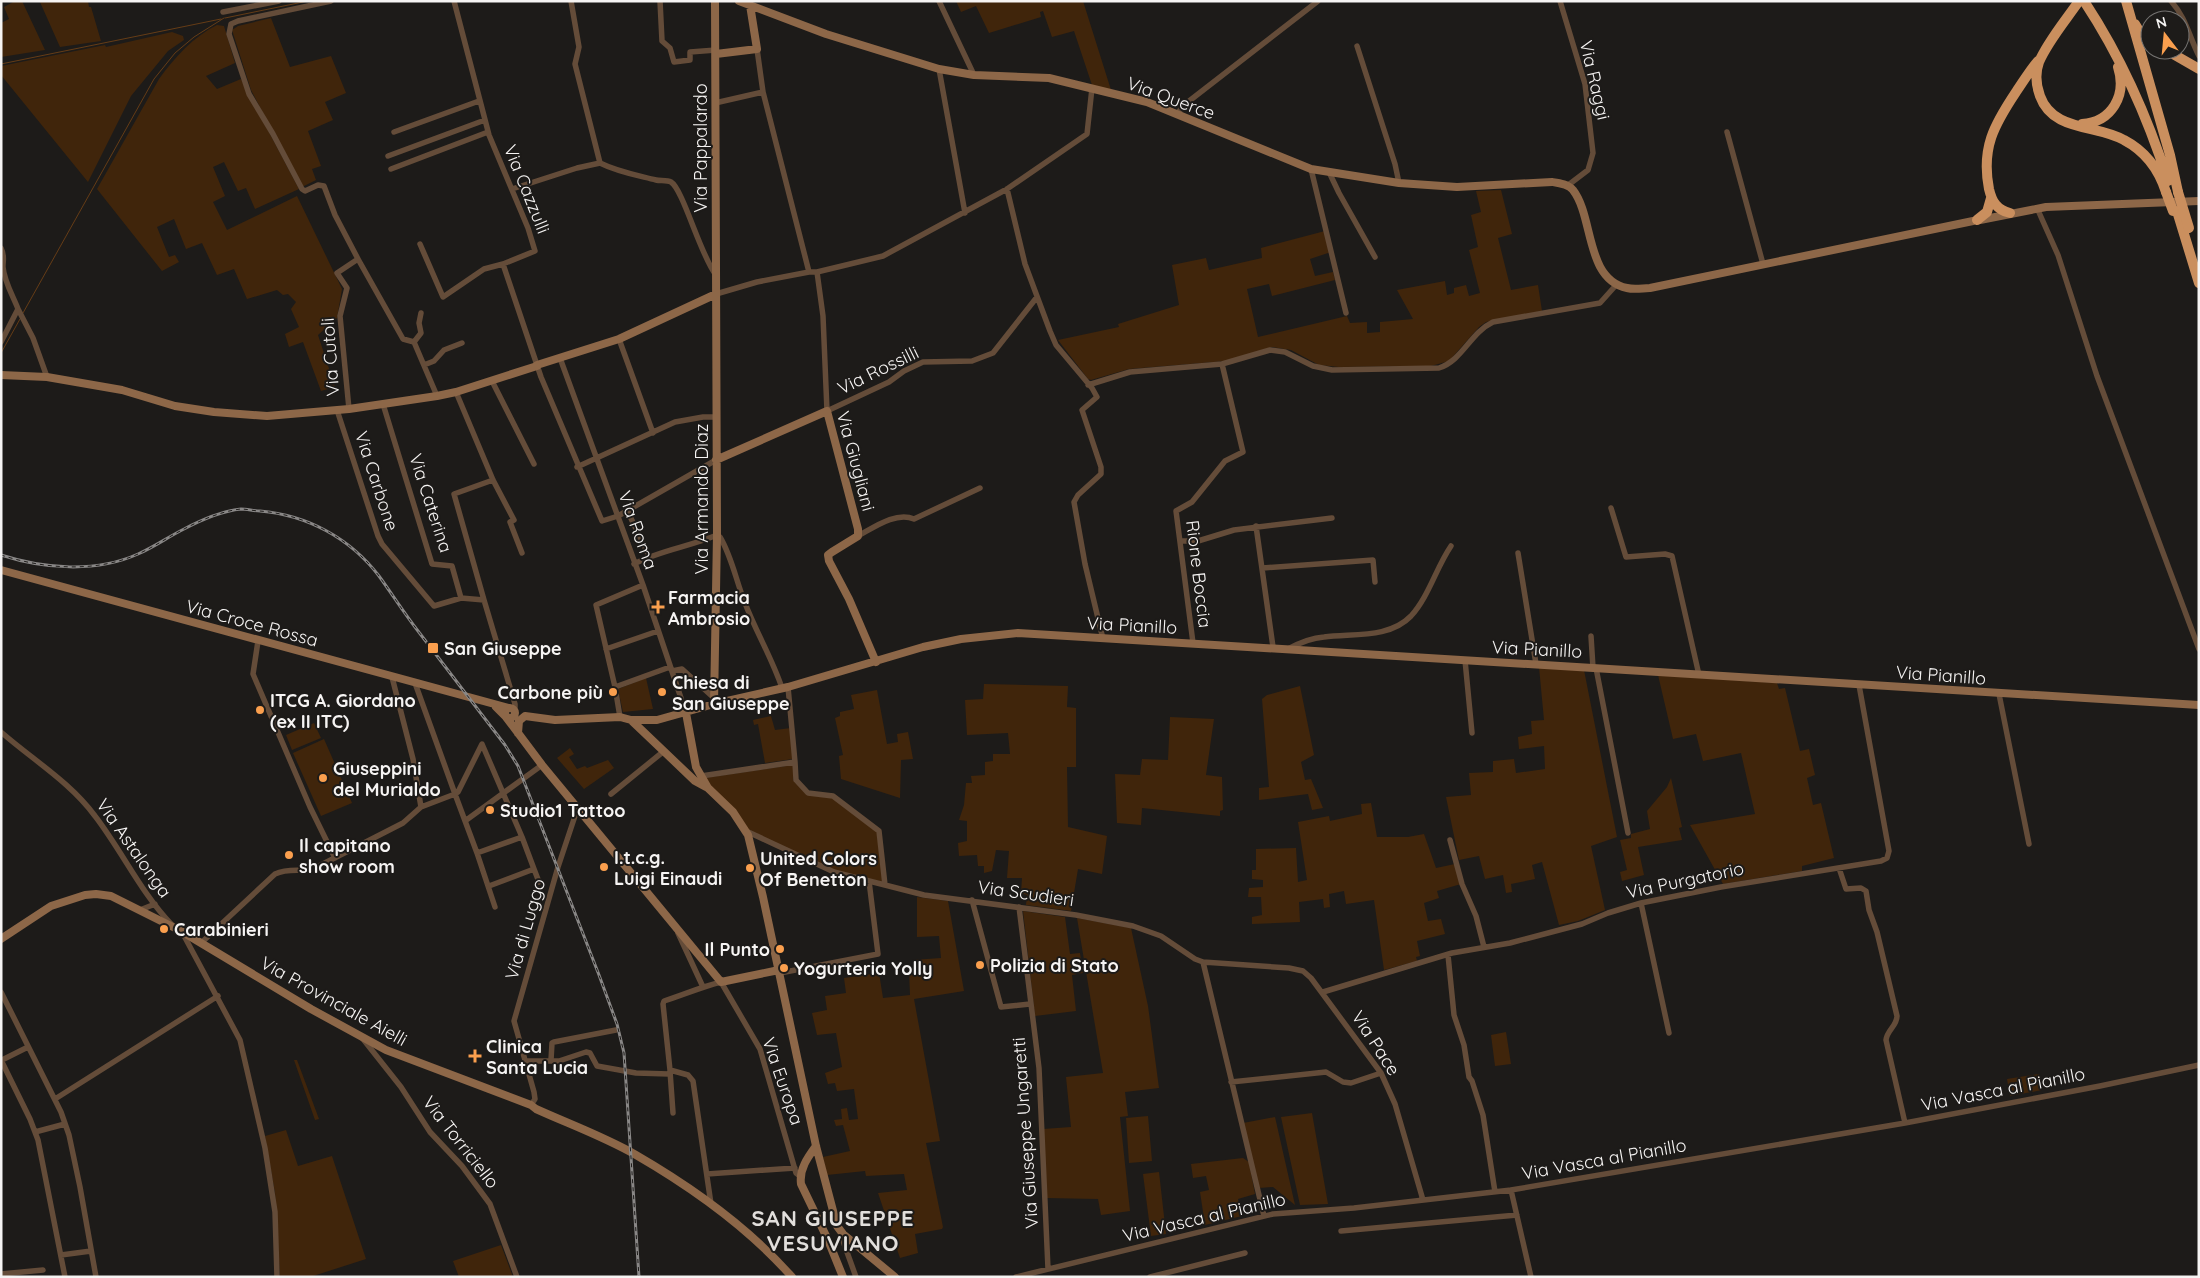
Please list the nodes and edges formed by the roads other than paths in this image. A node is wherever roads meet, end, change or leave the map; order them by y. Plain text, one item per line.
1 (279, 1) edge
2 (331, 1) edge
3 (454, 1) edge
4 (571, 1) edge
5 (660, 1) edge
6 (715, 1) edge
7 (739, 1) edge
8 (939, 1) edge
9 (1318, 1) edge
10 (1560, 1) edge
11 (2171, 1) edge
12 (2085, 2) edge
13 (750, 5) junction
14 (2127, 6) edge
15 (224, 12) dead end
16 (2140, 31) edge
17 (1357, 46) dead end
18 (757, 49) junction
19 (716, 52) junction
20 (2042, 56) junction
21 (2199, 56) edge
22 (2184, 60) edge
23 (2197, 67) edge
24 (939, 69) junction
25 (974, 75) junction
26 (1092, 88) junction
27 (763, 92) junction
28 (480, 101) junction
29 (715, 103) junction
30 (1177, 114) junction
31 (485, 120) junction
32 (2071, 124) junction
33 (394, 132) dead end
34 (488, 132) junction
35 (1726, 132) dead end
36 (388, 156) dead end
37 (600, 163) junction
38 (390, 169) dead end
39 (1311, 169) junction
40 (1329, 172) junction
41 (1399, 183) junction
42 (1567, 186) junction
43 (512, 189) junction
44 (1007, 189) junction
45 (2172, 192) junction
46 (1991, 198) junction
47 (2199, 201) edge
48 (2037, 208) junction
49 (2010, 213) junction
50 (965, 214) junction
51 (1975, 221) junction
52 (420, 244) dead end
53 (1, 248) edge
54 (1375, 257) dead end
55 (358, 259) junction
56 (2199, 260) edge
57 (503, 264) junction
58 (1763, 264) junction
59 (809, 272) junction
60 (817, 272) junction
61 (716, 275) junction
62 (2199, 282) edge
63 (1617, 284) junction
64 (716, 294) junction
65 (1037, 297) junction
66 (20, 313) junction
67 (421, 313) dead end
68 (1346, 313) dead end
69 (619, 339) junction
70 (1, 342) edge
71 (414, 342) junction
72 (462, 343) dead end
73 (560, 358) junction
74 (1222, 364) junction
75 (424, 365) junction
76 (537, 366) junction
77 (1, 375) edge
78 (47, 377) junction
79 (492, 381) junction
80 (1088, 385) junction
81 (456, 392) junction
82 (437, 396) junction
83 (384, 404) junction
84 (349, 409) junction
85 (337, 410) junction
86 (827, 411) junction
87 (716, 417) junction
88 (653, 433) junction
89 (597, 458) junction
90 (716, 460) junction
91 (534, 464) dead end
92 (577, 467) junction
93 (494, 480) junction
94 (980, 488) dead end
95 (1610, 508) dead end
96 (627, 510) junction
97 (618, 516) junction
98 (1332, 518) dead end
99 (1256, 526) junction
100 (716, 535) junction
101 (858, 536) junction
102 (1181, 540) junction
103 (1451, 546) dead end
104 (1518, 552) dead end
105 (522, 553) dead end
106 (649, 556) junction
107 (634, 564) junction
108 (1263, 568) junction
109 (1, 570) edge
110 (1375, 582) dead end
111 (643, 585) junction
112 (461, 598) junction
113 (484, 600) junction
114 (658, 631) junction
115 (1591, 636) dead end
116 (1103, 638) junction
117 (258, 640) junction
118 (1193, 643) junction
119 (1273, 647) junction
120 (606, 649) junction
121 (1288, 649) junction
122 (2199, 649) edge
123 (1465, 660) junction
124 (876, 662) junction
125 (1536, 664) junction
126 (1595, 668) junction
127 (671, 669) junction
128 (1699, 675) junction
129 (392, 677) junction
130 (414, 683) junction
131 (1859, 685) junction
132 (615, 687) junction
133 (785, 687) junction
134 (1999, 694) junction
135 (714, 701) junction
136 (2199, 705) edge
137 (494, 706) junction
138 (513, 708) junction
139 (686, 713) junction
140 (506, 717) junction
141 (620, 717) junction
142 (542, 718) junction
143 (630, 720) junction
144 (1, 732) edge
145 (1472, 732) dead end
146 (518, 734) junction
147 (664, 751) junction
148 (795, 762) junction
149 (542, 765) junction
150 (701, 776) junction
151 (708, 788) junction
152 (504, 793) junction
153 (455, 794) junction
154 (611, 794) dead end
155 (421, 807) junction
156 (578, 807) junction
157 (465, 821) junction
158 (747, 833) junction
159 (1628, 833) dead end
160 (522, 837) junction
161 (1450, 840) dead end
162 (2029, 844) dead end
163 (477, 853) junction
164 (335, 858) junction
165 (1839, 868) junction
166 (534, 869) junction
167 (869, 881) junction
168 (539, 882) dead end
169 (885, 885) junction
170 (489, 886) junction
171 (972, 900) junction
172 (1641, 903) junction
173 (155, 904) junction
174 (495, 907) dead end
175 (1019, 907) junction
176 (140, 910) junction
177 (675, 926) junction
178 (173, 927) junction
179 (181, 931) junction
180 (1, 939) edge
181 (201, 943) junction
182 (1484, 947) junction
183 (223, 955) joint
184 (1448, 955) junction
185 (1203, 962) junction
186 (779, 971) junction
187 (1303, 971) joint
188 (720, 982) junction
189 (703, 987) junction
190 (1, 992) edge
191 (1323, 992) junction
192 (218, 996) junction
193 (1030, 1004) junction
194 (616, 1030) dead end
195 (1670, 1033) dead end
196 (362, 1037) junction
197 (28, 1047) junction
198 (1, 1060) edge
199 (551, 1060) junction
200 (525, 1061) junction
201 (2199, 1065) edge
202 (670, 1072) junction
203 (1382, 1073) junction
204 (1232, 1082) junction
205 (55, 1099) junction
206 (531, 1105) junction
207 (673, 1113) dead end
208 (1905, 1123) junction
209 (65, 1124) junction
210 (35, 1132) junction
211 (816, 1146) junction
212 (795, 1168) junction
213 (707, 1174) junction
214 (800, 1176) junction
215 (1511, 1190) junction
216 (1495, 1192) junction
217 (1423, 1200) junction
218 (711, 1204) junction
219 (1517, 1215) junction
220 (1264, 1216) junction
221 (1341, 1231) dead end
222 (843, 1234) junction
223 (91, 1251) junction
224 (1245, 1253) dead end
225 (61, 1255) junction
226 (1048, 1269) junction
227 (43, 1270) dead end
228 (1, 1274) edge
229 (65, 1277) edge
230 (96, 1277) edge
231 (277, 1277) edge
232 (517, 1277) edge
233 (792, 1277) edge
234 (844, 1277) edge
235 (856, 1277) edge
236 (895, 1277) edge
237 (1016, 1277) edge
238 (1150, 1277) edge
239 (1531, 1277) edge

1 - 15 street
2 - 55 street
3 - 28 street, Via Cazzulli
4 - 37 street
5 - 19 street
6 - 19 street, Via Pappalardo
7 - 13 street, Via Querce
8 - 25 street
9 - 30 street
10 - 42 street, Via Raggi
11 - 21 street
12 - 20 highway
12 - 32 highway
12 - 45 highway
13 - 18 street
13 - 24 street, Via Querce
14 - 16 highway
14 - 45 highway
17 - 41 street
18 - 19 street
18 - 27 street
19 - 29 street, Via Pappalardo
20 - 32 highway
20 - 46 highway
22 - 23 highway
24 - 25 street, Via Querce
24 - 50 street
25 - 26 street, Via Querce
26 - 30 street, Via Querce
26 - 44 street
27 - 29 street
27 - 59 street
28 - 31 street, Via Cazzulli
28 - 33 street
29 - 61 street, Via Pappalardo
30 - 39 street, Via Querce
31 - 34 street, Via Cazzulli
31 - 36 street
32 - 45 highway
34 - 38 street
34 - 43 street, Via Cazzulli
35 - 58 street
37 - 43 street
37 - 61 street
39 - 40 street, Via Querce
39 - 68 street
40 - 41 street, Via Querce
40 - 54 street
41 - 42 street, Via Querce
42 - 63 street
43 - 57 street, Via Cazzulli
44 - 50 street
44 - 65 street
45 - 56 highway, bridge
45 - 62 highway
46 - 49 highway
46 - 51 highway
47 - 48 street
48 - 49 street
48 - 122 street
49 - 51 street
50 - 60 street
51 - 58 street
52 - 57 street
53 - 66 street
55 - 71 street
55 - 84 street, Via Cutoli
57 - 76 street
58 - 63 street
59 - 60 street
59 - 64 street
60 - 86 street, Via Giugliani
61 - 64 street, Via Pappalardo
63 - 74 street
64 - 69 street
64 - 87 street, Via Armando Diaz
65 - 80 street
65 - 86 street, Via Rossilli
66 - 70 street
66 - 78 street
67 - 71 street
69 - 73 street
69 - 88 street
71 - 75 street
72 - 75 street
73 - 76 street
73 - 89 street, Via Roma
74 - 80 street
74 - 102 street, Rione Boccia
75 - 82 street
76 - 79 street
76 - 92 street
77 - 78 street
78 - 85 street
79 - 81 street
79 - 91 street
80 - 116 street
81 - 82 street
81 - 93 street
82 - 83 street
83 - 84 street
83 - 112 street, Via Caterina
84 - 85 street
85 - 112 street, Via Carbone
86 - 90 street, Via Rossilli
86 - 101 street, Via Giugliani
87 - 88 street
87 - 90 street, Via Armando Diaz
88 - 89 street
89 - 92 street
89 - 97 street, Via Roma
90 - 96 street
90 - 100 street, Via Armando Diaz
92 - 97 street
93 - 105 street
93 - 113 street
94 - 101 street
95 - 128 street
96 - 97 street
96 - 106 street
97 - 107 street, Via Roma
98 - 99 street
99 - 102 street
99 - 108 street
100 - 106 street
100 - 133 street
100 - 135 street, Via Armando Diaz
101 - 124 street, Via Giugliani
102 - 118 street, Rione Boccia
103 - 121 street
104 - 125 street
106 - 107 street
107 - 111 street, Via Roma
108 - 110 street
108 - 119 street
109 - 117 street, Via Croce Rossa
111 - 114 street, Via Roma
111 - 120 street
112 - 113 street
113 - 138 street
114 - 120 street
114 - 127 street, Via Roma
115 - 126 street
116 - 118 street, Via Pianillo
116 - 124 street, Via Pianillo
117 - 129 street, Via Croce Rossa
117 - 164 street
118 - 119 street, Via Pianillo
119 - 121 street, Via Pianillo
120 - 132 street
121 - 123 street, Via Pianillo
123 - 125 street, Via Pianillo
123 - 145 street
124 - 133 street, Via Pianillo
125 - 126 street, Via Pianillo
126 - 128 street, Via Pianillo
126 - 159 street
127 - 132 street
127 - 135 street
127 - 139 street, Via Roma
128 - 131 street, Via Pianillo
129 - 130 street, Via Croce Rossa
129 - 155 street
130 - 137 street, Via Croce Rossa
130 - 153 street
131 - 134 street, Via Pianillo
131 - 165 street, Via Purgatorio
132 - 141 street
133 - 135 street, Via Pianillo
133 - 148 street
134 - 136 street, Via Pianillo
134 - 162 street
135 - 139 street, Via Pianillo
137 - 138 street, Via Croce Rossa
137 - 140 street, Via Croce Rossa
138 - 140 street
138 - 142 street, Via Croce Rossa
139 - 143 street, Via Pianillo
139 - 150 street
140 - 146 street, Via Europa
141 - 142 street
141 - 143 street
142 - 146 street
143 - 147 street
144 - 173 street, Via Astalonga
146 - 149 street, Via Europa
147 - 151 street
147 - 154 street
148 - 150 street
148 - 169 street
149 - 152 street
149 - 156 street, Via Europa
150 - 151 street
151 - 158 street
152 - 153 street
152 - 157 street
152 - 160 street
153 - 155 street
153 - 157 street
155 - 164 street
156 - 177 street, Via Europa
156 - 200 street, Via di Luggo
157 - 163 street
158 - 167 street, Via Scudieri
158 - 186 street
160 - 163 street
160 - 166 street
161 - 182 street
163 - 170 street
164 - 181 street
165 - 172 street, Via Purgatorio
165 - 208 street
166 - 168 street
166 - 170 street
167 - 169 street, Via Scudieri
167 - 186 street
169 - 171 street, Via Scudieri
170 - 174 street
171 - 175 street, Via Scudieri
171 - 193 street
172 - 182 street, Via Purgatorio
172 - 195 street
173 - 176 street
173 - 178 street, Via Astalonga
175 - 185 street, Via Scudieri
175 - 193 street, Via Giuseppe Ungaretti
176 - 178 street
176 - 180 street
177 - 188 street, Via Europa
177 - 189 street
178 - 179 street, Via Astalonga
179 - 181 street, Via Astalonga
179 - 192 street
181 - 183 street, Via Astalonga
182 - 184 street, Via Purgatorio
183 - 196 street, Via Provinciale Aielli
184 - 191 street, Via Purgatorio
184 - 216 street
185 - 187 street, Via Scudieri
185 - 204 street
186 - 188 street
186 - 211 street
187 - 191 street, Via Pace
188 - 189 street
188 - 212 street, Via Europa
189 - 202 street
190 - 197 street
191 - 203 street, Via Pace
192 - 205 street
192 - 231 street
193 - 226 street, Via Giuseppe Ungaretti
194 - 199 street
196 - 206 street, Via Provinciale Aielli
196 - 232 street, Via Torriciello
197 - 198 street
197 - 205 street
198 - 210 street
199 - 200 street
199 - 202 street
200 - 206 street, Via di Luggo
201 - 208 street, Via Vasca al Pianillo
202 - 207 street
202 - 213 street
203 - 204 street
203 - 217 street, Via Pace
204 - 220 street
205 - 209 street
206 - 218 street, Via Provinciale Aielli
208 - 215 street, Via Vasca al Pianillo
209 - 210 street
209 - 223 street
210 - 225 street
211 - 214 street
211 - 222 street
212 - 213 street
212 - 214 street, Via Europa
213 - 218 street
214 - 234 street
215 - 216 street, Via Vasca al Pianillo
215 - 219 street
216 - 217 street, Via Vasca al Pianillo
217 - 220 street, Via Vasca al Pianillo
218 - 233 street, Via Provinciale Aielli
219 - 221 street
219 - 239 street
220 - 226 street, Via Vasca al Pianillo
222 - 235 street
222 - 236 street
223 - 225 street
223 - 230 street
224 - 238 street
225 - 229 street
226 - 237 street, Via Vasca al Pianillo
227 - 228 street

